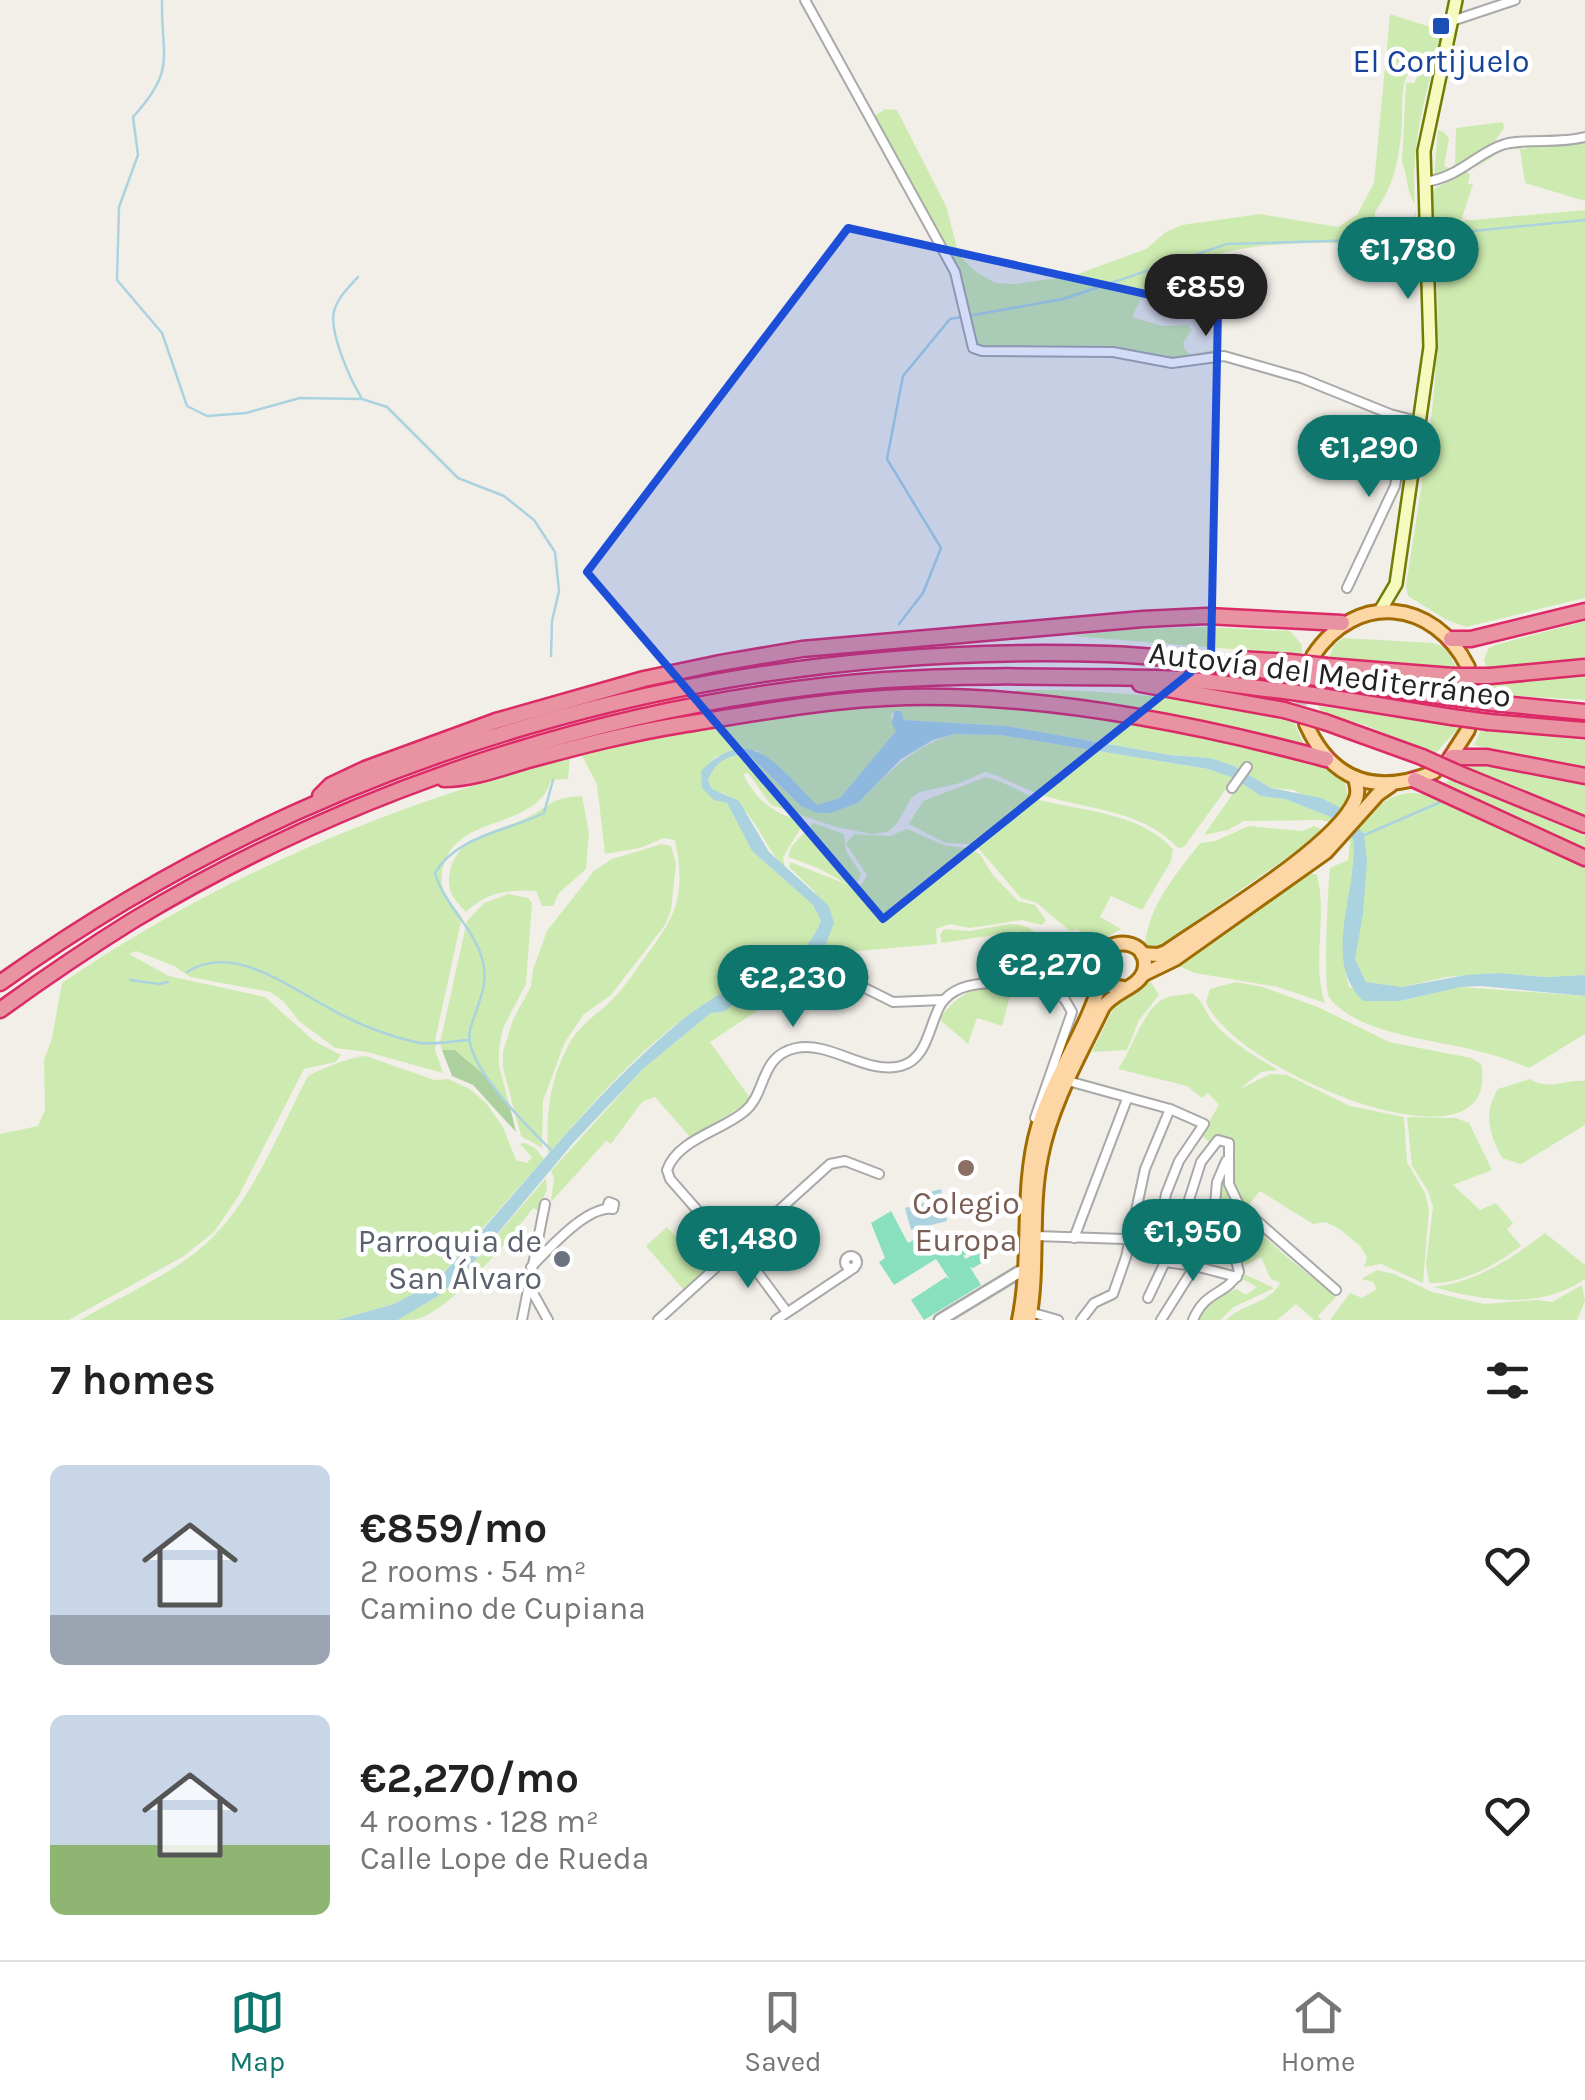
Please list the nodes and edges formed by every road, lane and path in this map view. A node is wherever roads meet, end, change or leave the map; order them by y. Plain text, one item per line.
1 (805, 0) edge
2 (1456, 0) edge
3 (1515, 0) edge
4 (1452, 21) junction
5 (1585, 137) edge
6 (1424, 182) junction
7 (1408, 419) junction
8 (1422, 422) junction
9 (1396, 584) junction
10 (1347, 588) dead end
11 (1585, 611) edge
12 (1380, 612) junction
13 (1408, 613) junction
14 (1342, 623) junction
15 (1450, 639) junction
16 (1313, 656) tunnel mouth
17 (1468, 667) dead end
18 (1585, 668) edge
19 (1326, 672) junction
20 (1120, 679) junction
21 (1585, 712) edge
22 (1306, 724) tunnel mouth
23 (1468, 730) dead end
24 (1585, 730) edge
25 (1326, 759) junction
26 (1450, 759) joint
27 (1248, 766) dead end
28 (1434, 772) dead end
29 (1585, 776) edge
30 (1355, 778) junction
31 (433, 779) junction
32 (1415, 780) junction
33 (1391, 784) junction
34 (1232, 788) dead end
35 (313, 803) junction
36 (1358, 808) junction
37 (1585, 825) edge
38 (1334, 838) junction
39 (1585, 858) edge
40 (1102, 952) junction
41 (1142, 954) junction
42 (1142, 975) junction
43 (1102, 978) junction
44 (0, 983) edge
45 (855, 983) dead end
46 (1123, 988) junction
47 (1064, 998) junction
48 (943, 1000) junction
49 (0, 1010) edge
50 (1068, 1082) junction
51 (1127, 1099) junction
52 (1170, 1110) junction
53 (1032, 1127) joint
54 (1226, 1161) junction
55 (879, 1174) dead end
56 (545, 1204) dead end
57 (606, 1208) dead end
58 (1036, 1236) junction
59 (1074, 1238) junction
60 (1129, 1241) junction
61 (1164, 1247) junction
62 (736, 1248) junction
63 (1036, 1254) junction
64 (1164, 1262) junction
65 (1195, 1266) junction
66 (531, 1267) junction
67 (854, 1268) dead end
68 (1023, 1269) junction
69 (1237, 1277) junction
70 (528, 1284) junction
71 (1336, 1290) dead end
72 (1148, 1298) dead end
73 (788, 1312) junction
74 (1022, 1318) edge
75 (522, 1320) edge
76 (548, 1320) edge
77 (658, 1320) edge
78 (776, 1320) edge
79 (940, 1320) edge
80 (1058, 1320) edge
81 (1081, 1320) edge
82 (1161, 1320) edge
83 (1194, 1320) edge

1 - 7 street
2 - 4 main road
3 - 4 street
4 - 6 main road
5 - 6 street
6 - 8 main road
7 - 8 street
7 - 10 street
8 - 9 main road
9 - 12 main road
9 - 13 main road
11 - 15 highway
12 - 13 main road
12 - 14 main road
13 - 15 main road
14 - 16 main road
14 - 35 highway
15 - 17 main road
18 - 19 highway, bridge
19 - 21 highway, Autovía del Mediterráneo, bridge
19 - 35 highway, Autovía del Mediterráneo, bridge
20 - 24 highway, Autovía del Mediterráneo, bridge
20 - 31 highway, Autovía del Mediterráneo
20 - 37 highway, bridge
22 - 25 main road
23 - 26 main road
25 - 30 main road
25 - 31 highway
26 - 29 highway
27 - 34 street
28 - 32 main road
30 - 33 main road
30 - 36 main road
31 - 49 highway, Autovía del Mediterráneo
32 - 33 main road
32 - 39 highway
33 - 36 main road
35 - 44 highway, Autovía del Mediterráneo
36 - 38 main road
38 - 41 main road
38 - 42 main road
40 - 41 main road
40 - 43 main road
40 - 47 street
41 - 42 main road
42 - 46 main road
43 - 46 main road
43 - 68 main road
45 - 48 street
46 - 50 main road
47 - 48 street
47 - 53 street
48 - 62 street
50 - 51 street
50 - 58 main road
51 - 52 street
51 - 59 street
52 - 60 street
52 - 61 street
53 - 68 main road
54 - 65 street
54 - 69 street
54 - 71 street
55 - 62 street
56 - 66 street
57 - 66 street
58 - 59 street
58 - 63 main road
59 - 60 street
60 - 61 street
60 - 81 street
61 - 64 street
62 - 73 street
62 - 77 street
63 - 68 main road
63 - 74 main road
64 - 65 street
64 - 72 street
65 - 69 street
65 - 82 street
66 - 70 street
67 - 73 street
68 - 74 main road
68 - 79 street
69 - 83 street
70 - 75 street
70 - 76 street
73 - 78 street
74 - 80 street

